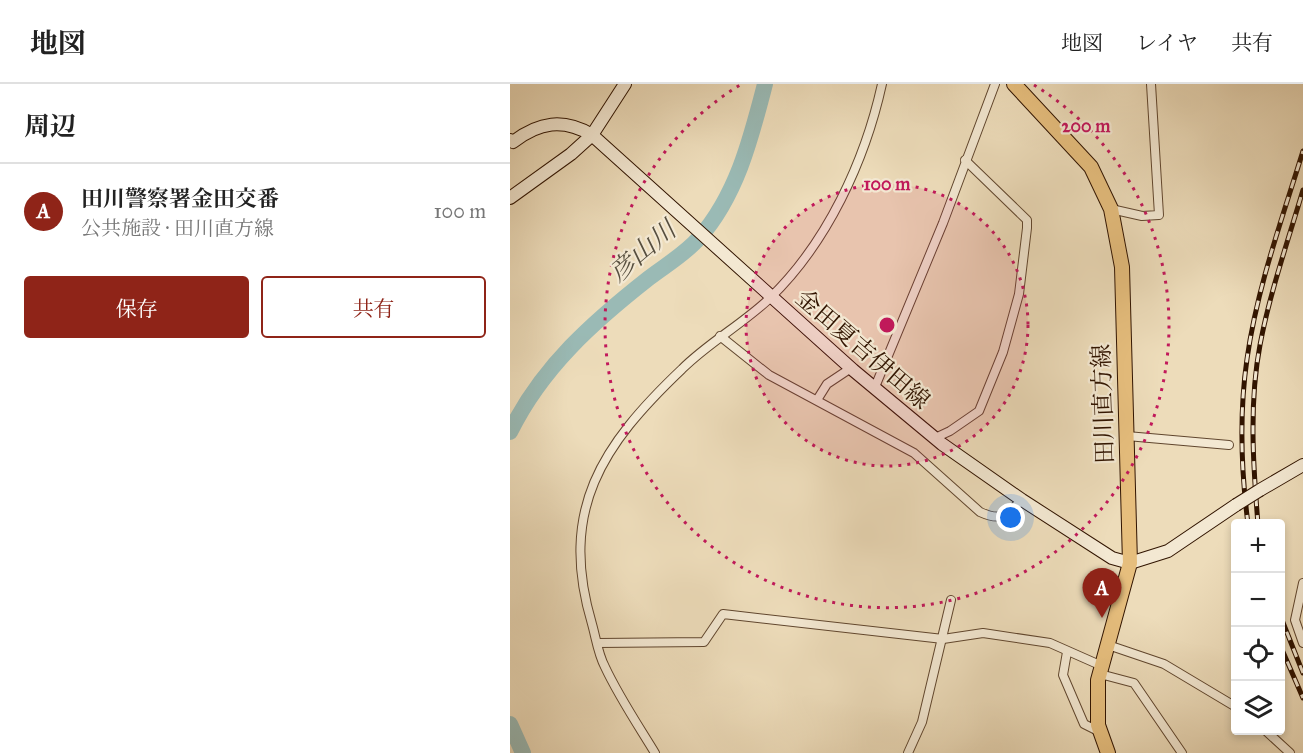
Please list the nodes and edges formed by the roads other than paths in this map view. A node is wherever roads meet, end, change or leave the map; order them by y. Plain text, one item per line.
1 (625, 84) edge
2 (882, 84) edge
3 (995, 84) edge
4 (1014, 84) edge
5 (1151, 84) edge
6 (597, 139) junction
7 (510, 140) edge
8 (965, 160) junction
9 (510, 198) edge
10 (1111, 209) junction
11 (768, 293) junction
12 (720, 336) junction
13 (850, 368) junction
14 (875, 387) junction
15 (817, 400) junction
16 (1127, 436) junction
17 (935, 438) junction
18 (1229, 445) dead end
19 (1303, 465) edge
20 (1022, 500) junction
21 (1130, 563) junction
22 (1303, 583) edge
23 (951, 600) dead end
24 (1301, 606) edge
25 (943, 639) junction
26 (598, 643) junction
27 (1303, 643) edge
28 (1108, 645) junction
29 (1067, 652) junction
30 (1101, 670) junction
31 (1231, 704) edge
32 (1100, 732) junction
33 (1270, 735) edge
34 (655, 753) edge
35 (908, 753) edge
36 (1108, 753) edge
37 (1182, 753) edge
38 (1290, 753) edge

1 - 6 main road
2 - 11 street
3 - 8 street
4 - 10 main road, 田川直方線
5 - 10 street
6 - 7 main road, 金田夏吉伊田線
6 - 9 main road
6 - 11 main road, 金田夏吉伊田線
8 - 14 street
8 - 17 street
10 - 16 main road, 田川直方線
11 - 12 street
11 - 13 main road, 金田夏吉伊田線
12 - 15 street
12 - 26 street
13 - 14 main road, 金田夏吉伊田線
13 - 15 street
14 - 17 main road, 金田夏吉伊田線
15 - 20 street
16 - 18 street
16 - 21 main road, 田川直方線
17 - 20 main road, 金田夏吉伊田線
19 - 21 main road, bridge
20 - 21 main road, 金田夏吉伊田線
21 - 28 main road, 田川直方線
22 - 24 street
23 - 25 street
24 - 27 street
25 - 26 street
25 - 29 street
25 - 35 street
26 - 34 street
28 - 30 main road, 田川直方線
28 - 31 street
29 - 30 street
29 - 32 street
30 - 32 main road, 田川直方線
30 - 37 street
32 - 36 main road, 田川直方線
33 - 38 street

